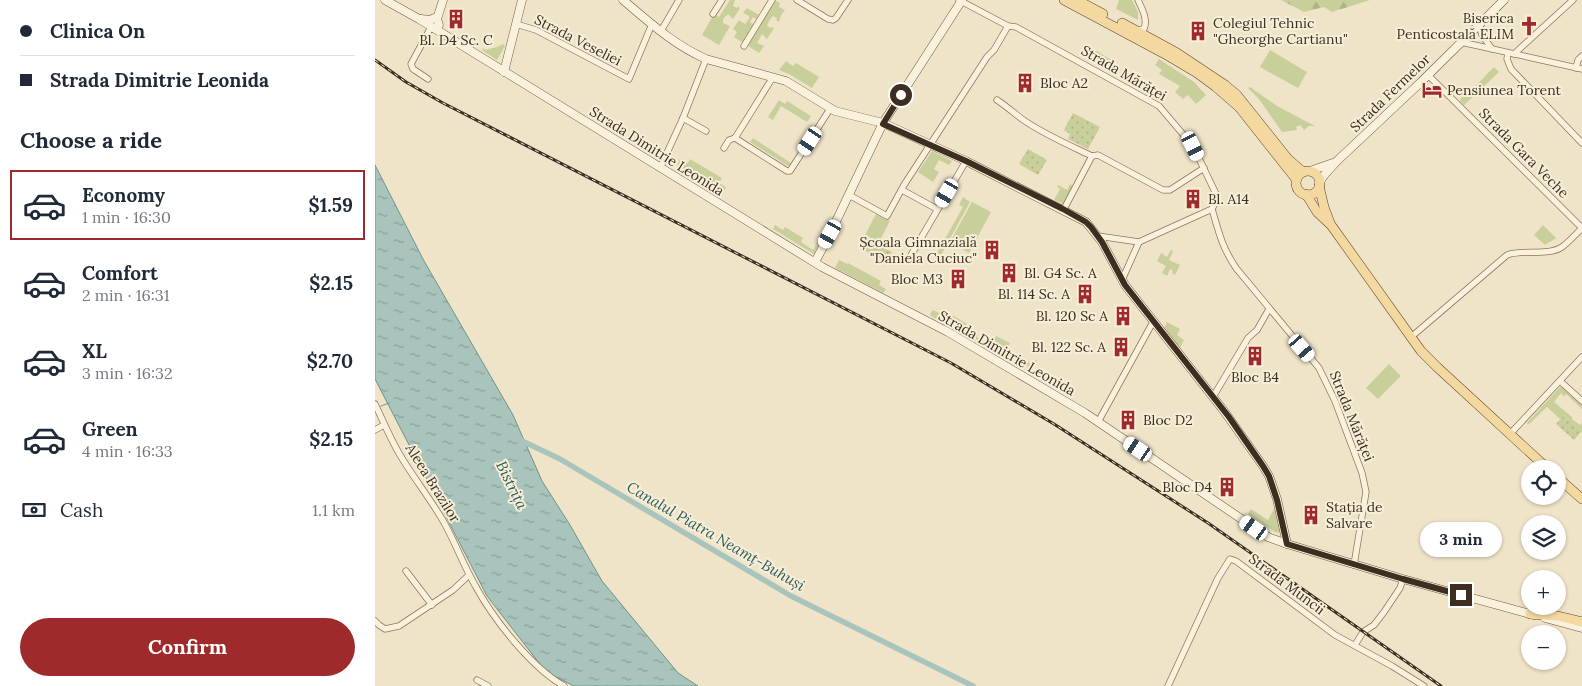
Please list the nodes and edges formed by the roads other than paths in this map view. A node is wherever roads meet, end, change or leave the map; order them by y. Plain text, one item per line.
1 (385, 0) edge
2 (443, 0) edge
3 (522, 0) edge
4 (679, 0) edge
5 (722, 0) edge
6 (772, 0) edge
7 (797, 0) edge
8 (848, 0) edge
9 (961, 0) edge
10 (1064, 0) edge
11 (1077, 0) edge
12 (1138, 0) edge
13 (1505, 0) edge
14 (1573, 0) edge
15 (626, 1) edge
16 (713, 14) dead end
17 (433, 24) junction
18 (516, 24) junction
19 (651, 24) junction
20 (1479, 24) junction
21 (1008, 26) junction
22 (1135, 30) junction
23 (661, 32) junction
24 (1461, 42) junction
25 (744, 46) dead end
26 (1492, 49) junction
27 (1511, 54) junction
28 (1582, 56) edge
29 (706, 59) junction
30 (1579, 68) edge
31 (503, 72) junction
32 (1428, 75) junction
33 (773, 77) junction
34 (428, 79) dead end
35 (997, 100) dead end
36 (830, 109) junction
37 (683, 118) junction
38 (883, 124) junction
39 (706, 131) dead end
40 (735, 138) junction
41 (1582, 143) edge
42 (931, 146) junction
43 (724, 148) dead end
44 (1092, 156) junction
45 (966, 161) junction
46 (1335, 163) junction
47 (660, 168) junction
48 (1204, 168) junction
49 (1307, 171) junction
50 (1296, 179) junction
51 (1319, 185) junction
52 (902, 190) junction
53 (1306, 194) junction
54 (849, 195) junction
55 (1063, 209) junction
56 (1212, 209) junction
57 (937, 210) junction
58 (1331, 226) junction
59 (1582, 228) edge
60 (1098, 236) junction
61 (1139, 242) junction
62 (910, 257) dead end
63 (815, 262) junction
64 (1122, 280) junction
65 (1269, 309) junction
66 (1153, 322) junction
67 (1411, 338) junction
68 (1582, 357) edge
69 (1560, 381) junction
70 (1213, 397) junction
71 (1582, 401) edge
72 (375, 404) edge
73 (1098, 422) junction
74 (384, 426) junction
75 (375, 430) edge
76 (1510, 434) junction
77 (1538, 460) edge
78 (1566, 486) edge
79 (1573, 492) junction
80 (1582, 499) edge
81 (1582, 505) edge
82 (1287, 544) junction
83 (1354, 565) junction
84 (406, 571) dead end
85 (469, 575) junction
86 (1403, 579) junction
87 (431, 604) junction
88 (1521, 612) edge
89 (1534, 615) edge
90 (1544, 615) edge
91 (375, 621) edge
92 (1582, 622) edge
93 (1582, 628) edge
94 (1355, 645) junction
95 (477, 680) dead end
96 (488, 686) edge
97 (565, 686) edge
98 (1167, 686) edge
99 (1424, 686) edge

1 - 17 street
2 - 17 street
3 - 18 street, Strada Veseliei
4 - 23 street
5 - 16 street
6 - 25 street
7 - 8 street
9 - 21 street, Strada Mărăței
9 - 38 street
10 - 50 main road
11 - 22 main road
12 - 22 street
13 - 20 street, Strada Fermelor
14 - 27 street
15 - 19 street
17 - 31 street, Strada Dimitrie Leonida
17 - 34 street
18 - 19 street, Strada Veseliei
18 - 31 street, Strada Veseliei
19 - 23 street
20 - 24 street, Strada Fermelor
20 - 26 street
21 - 42 street
21 - 48 street, Strada Mărăței
22 - 49 main road
23 - 29 street
24 - 26 street
24 - 32 street, Strada Fermelor
26 - 27 street
27 - 30 street
27 - 41 street
28 - 30 street
29 - 33 street
29 - 37 street
31 - 47 street, Strada Dimitrie Leonida
32 - 46 street, Strada Fermelor
32 - 59 street, Strada Gara Veche
33 - 36 street
33 - 40 street
35 - 44 street
36 - 38 street
36 - 40 street
37 - 39 street
37 - 47 street
38 - 42 street
38 - 54 street
40 - 43 street
42 - 45 street
42 - 52 street
44 - 48 street
44 - 55 street
45 - 55 street
45 - 57 street
46 - 49 street, Strada Fermelor
46 - 51 street, Strada Fermelor
47 - 63 street, Strada Dimitrie Leonida
48 - 56 street, Strada Mărăței
49 - 50 main road
49 - 51 main road
50 - 53 main road
51 - 53 main road
51 - 58 main road
52 - 54 street
52 - 57 street
53 - 58 main road
54 - 63 street
55 - 60 street
56 - 61 street
56 - 65 street, Strada Mărăței
57 - 62 street
58 - 67 main road
59 - 67 street
60 - 61 street
60 - 64 street
61 - 64 street
63 - 73 street, Strada Dimitrie Leonida
64 - 66 street
65 - 70 street
65 - 83 street, Strada Mărăței
66 - 70 street
66 - 73 street
67 - 76 main road
68 - 69 street
69 - 71 street
69 - 76 street
70 - 82 street
72 - 74 street, Aleea Brazilor
73 - 82 street, Strada Dimitrie Leonida
74 - 75 street
74 - 85 street, Aleea Brazilor
76 - 77 main road
78 - 79 main road
79 - 80 main road
79 - 81 main road
82 - 83 street, Strada Dimitrie Leonida
83 - 86 street, Strada Dimitrie Leonida
84 - 87 street
85 - 87 street
85 - 97 street, Aleea Brazilor
86 - 88 street, Strada Dimitrie Leonida
86 - 94 street
87 - 91 street
89 - 93 street, Strada Dimitrie Leonida
90 - 92 main road
94 - 98 street, Strada Muncii
94 - 99 street, Strada Muncii
95 - 96 street

